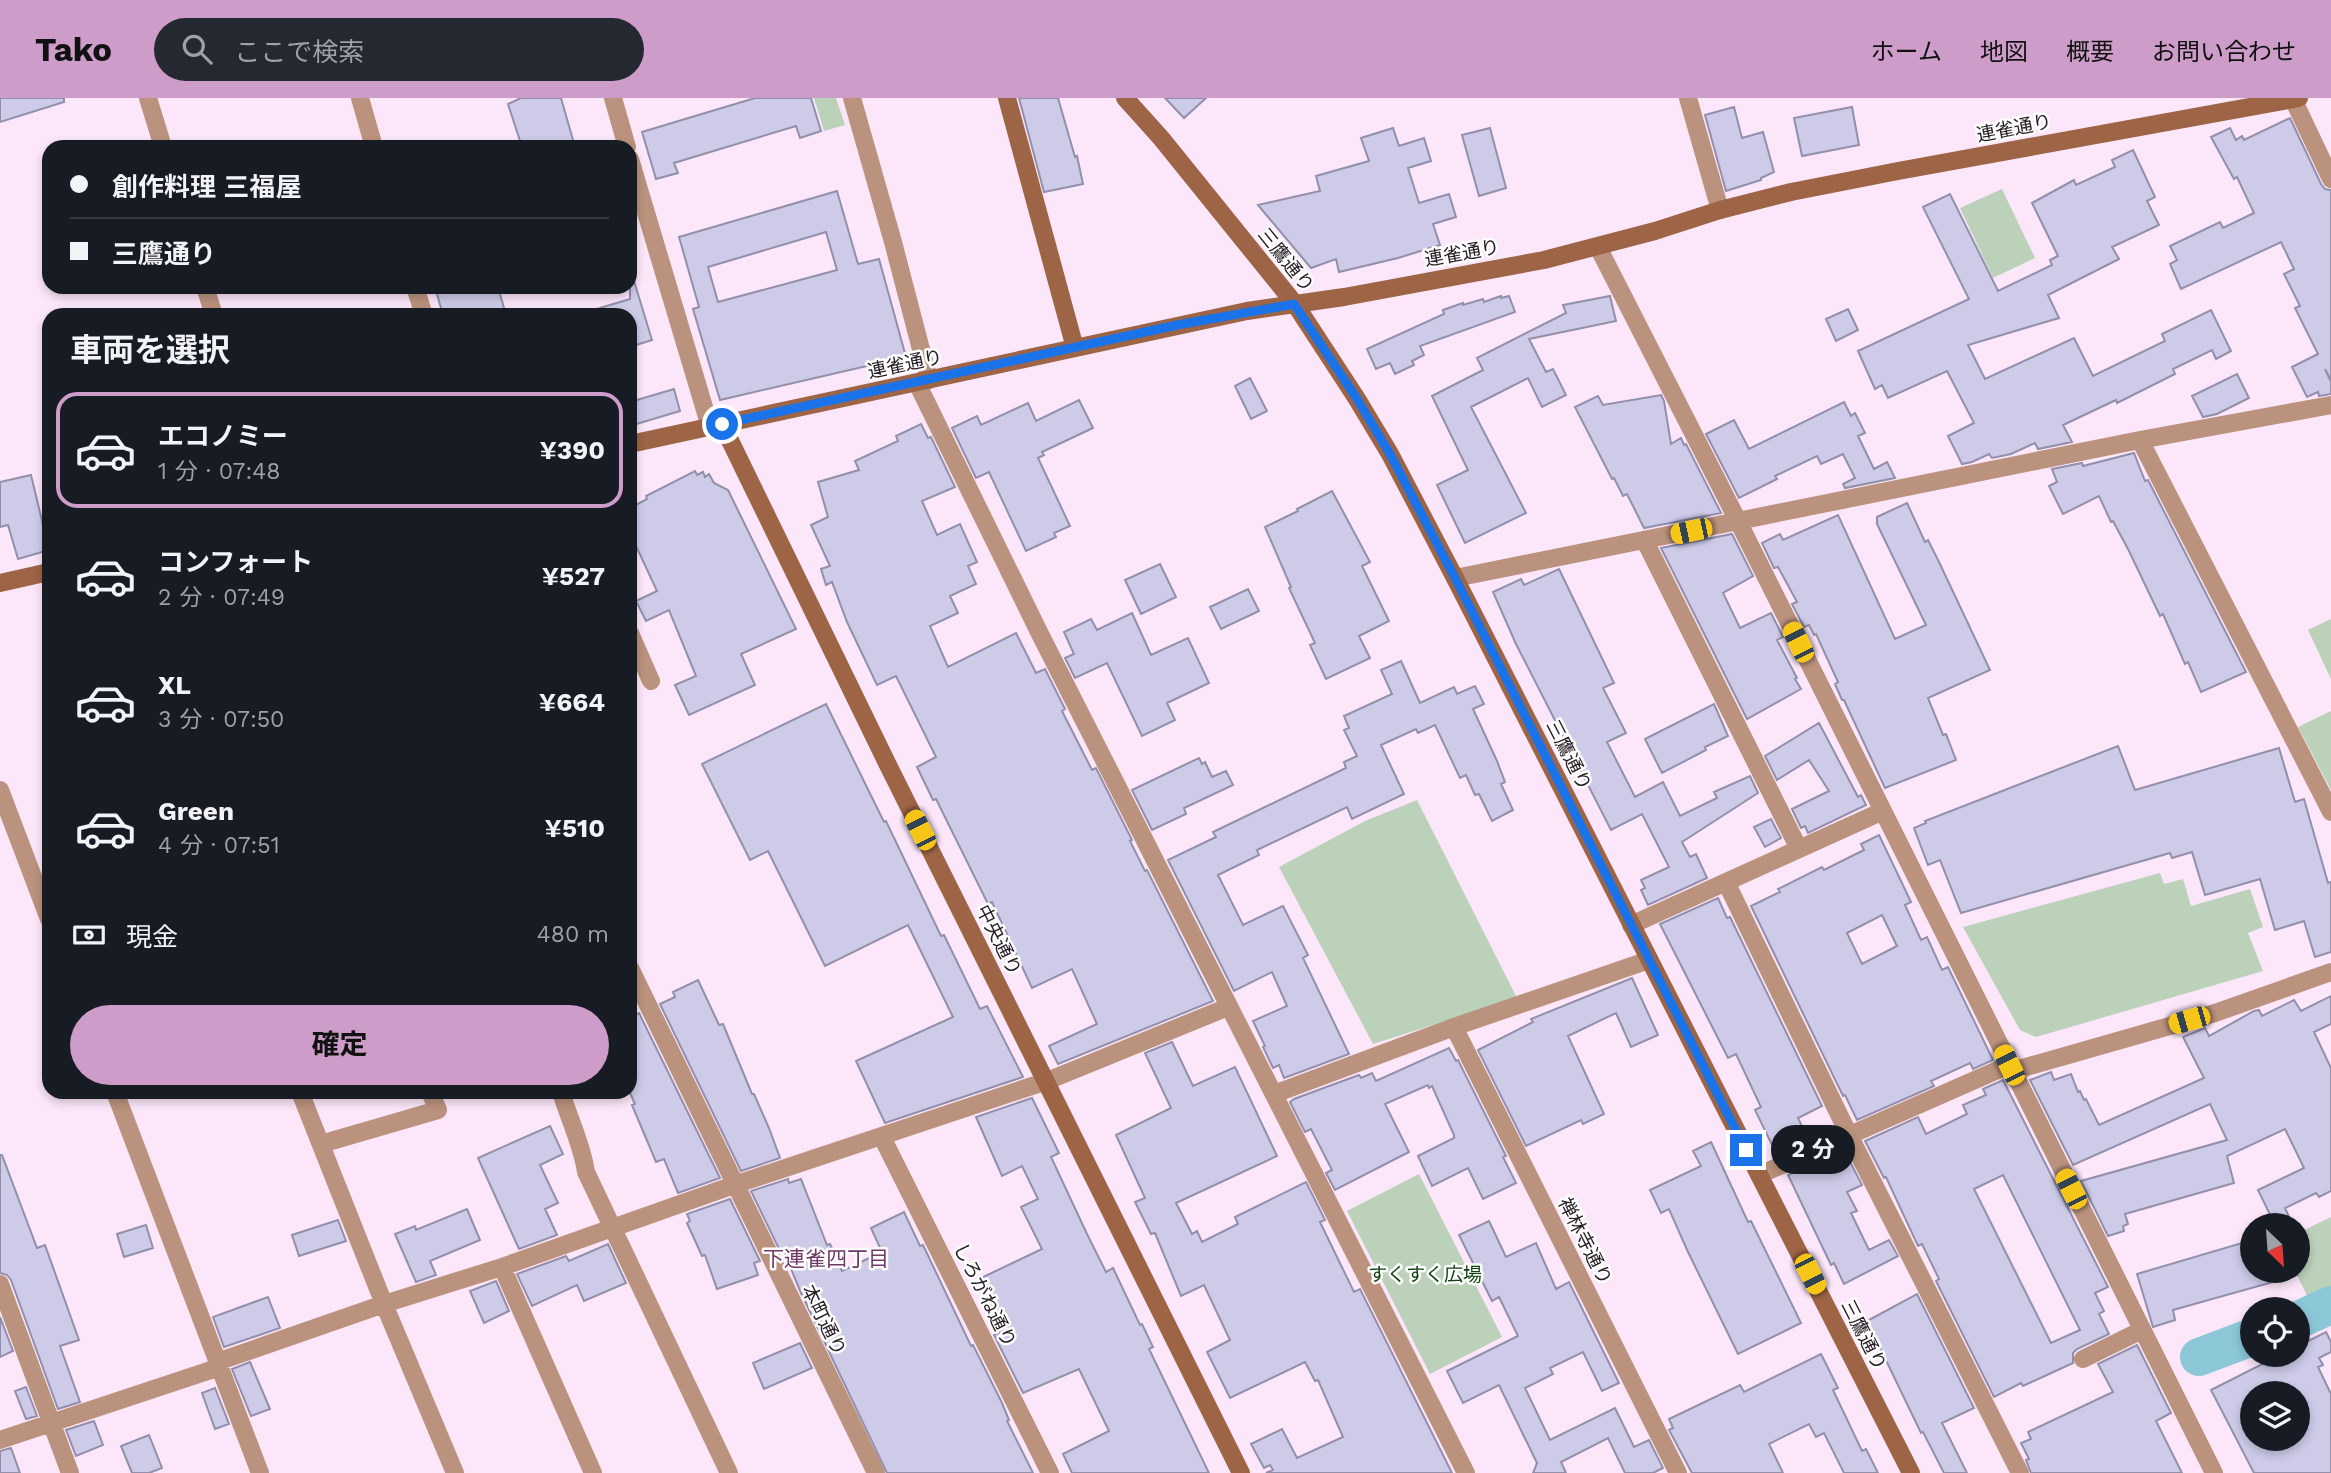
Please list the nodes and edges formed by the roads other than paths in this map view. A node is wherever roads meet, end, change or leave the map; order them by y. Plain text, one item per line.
1 (148, 98) edge
2 (359, 98) edge
3 (613, 98) edge
4 (852, 98) edge
5 (1007, 98) edge
6 (1125, 98) edge
7 (1688, 98) edge
8 (2296, 99) edge
9 (161, 140) edge
10 (372, 140) edge
11 (625, 140) edge
12 (2331, 179) edge
13 (637, 181) edge
14 (1720, 211) junction
15 (1598, 247) junction
16 (1294, 304) junction
17 (1075, 348) junction
18 (923, 382) junction
19 (2331, 405) edge
20 (716, 426) junction
21 (2140, 440) junction
22 (637, 443) edge
23 (1738, 521) junction
24 (1645, 541) junction
25 (42, 574) edge
26 (1455, 578) junction
27 (0, 583) edge
28 (637, 649) edge
29 (651, 681) dead end
30 (0, 790) edge
31 (1883, 811) junction
32 (2331, 812) edge
33 (1799, 849) junction
34 (1726, 882) junction
35 (42, 901) edge
36 (1632, 925) junction
37 (1649, 960) junction
38 (2331, 972) edge
39 (637, 983) edge
40 (1228, 1007) junction
41 (1454, 1027) junction
42 (2011, 1068) junction
43 (1047, 1081) junction
44 (1274, 1094) junction
45 (118, 1099) edge
46 (303, 1099) edge
47 (433, 1099) edge
48 (563, 1099) edge
49 (1849, 1135) junction
50 (881, 1137) junction
51 (321, 1144) junction
52 (1759, 1175) junction
53 (734, 1185) junction
54 (614, 1227) junction
55 (502, 1266) junction
56 (0, 1284) edge
57 (384, 1304) junction
58 (2142, 1330) junction
59 (2084, 1359) dead end
60 (217, 1362) junction
61 (52, 1423) junction
62 (0, 1440) edge
63 (70, 1473) edge
64 (260, 1473) edge
65 (455, 1473) edge
66 (593, 1473) edge
67 (729, 1473) edge
68 (876, 1473) edge
69 (1050, 1473) edge
70 (1241, 1473) edge
71 (1466, 1473) edge
72 (1678, 1473) edge
73 (1910, 1473) edge
74 (2020, 1473) edge
75 (2214, 1473) edge

1 - 9 street
2 - 10 street
3 - 11 street
4 - 18 street
5 - 17 main road
6 - 16 main road, 三鷹通り
7 - 14 street
8 - 12 street
8 - 14 main road, 連雀通り
13 - 20 street
14 - 15 main road, 連雀通り
15 - 16 main road, 連雀通り
15 - 23 street
16 - 17 main road, 連雀通り
16 - 26 main road, 三鷹通り
17 - 18 main road, 連雀通り
18 - 20 main road, 連雀通り
18 - 40 street
19 - 21 street
20 - 22 main road, 連雀通り
20 - 43 main road, 中央通り
21 - 23 street
21 - 32 street
23 - 24 street
23 - 31 street
24 - 26 street
24 - 33 street
25 - 27 main road
26 - 36 main road, 三鷹通り
28 - 29 street
30 - 35 street
31 - 33 street
31 - 42 street
33 - 34 street
34 - 36 street
34 - 49 street
36 - 37 main road, 三鷹通り
37 - 41 street
37 - 52 main road, 三鷹通り
38 - 42 street
39 - 53 street, 本町通り
40 - 43 street
40 - 44 street
41 - 44 street
41 - 72 street, 禅林寺通り
42 - 49 street
42 - 58 street
43 - 50 street
43 - 70 main road, 中央通り
44 - 71 street
45 - 60 street
46 - 51 street
47 - 51 street
48 - 54 street
49 - 52 street
49 - 74 street
50 - 53 street
50 - 69 street, しろがね通り
51 - 57 street
52 - 73 main road, 三鷹通り
53 - 54 street
53 - 68 street, 本町通り
54 - 55 street
54 - 67 street
55 - 57 street
55 - 66 street
56 - 61 street
57 - 60 street
57 - 65 street
58 - 59 street
58 - 75 street
60 - 61 street
60 - 64 street
61 - 62 street
61 - 63 street

